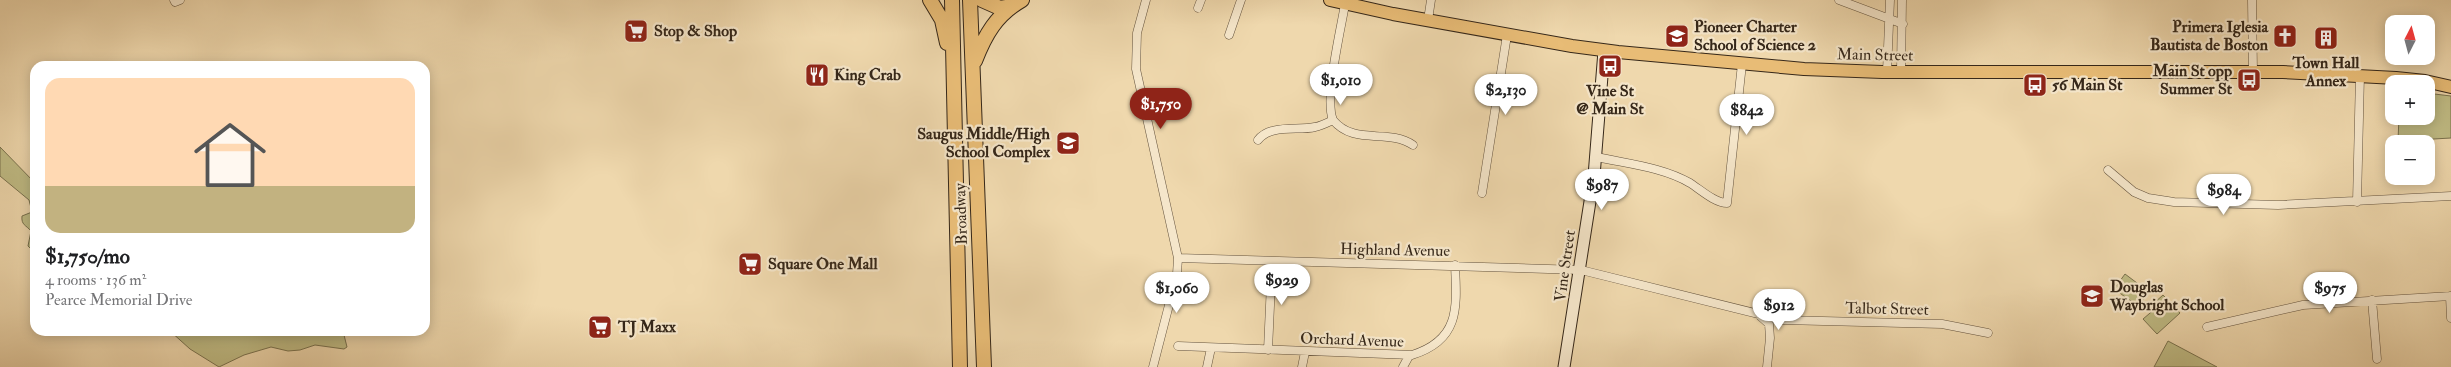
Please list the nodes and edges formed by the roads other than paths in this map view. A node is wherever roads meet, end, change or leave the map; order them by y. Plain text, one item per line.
1 (174, 0) edge
2 (180, 0) edge
3 (930, 0) edge
4 (952, 0) edge
5 (970, 0) edge
6 (982, 0) edge
7 (1146, 0) edge
8 (1241, 0) edge
9 (1330, 0) edge
10 (1431, 0) edge
11 (1839, 0) edge
12 (1890, 0) edge
13 (1902, 0) edge
14 (2252, 0) edge
15 (1017, 3) edge
16 (1345, 4) junction
17 (1890, 19) junction
18 (1428, 20) junction
19 (1903, 24) junction
20 (1229, 35) dead end
21 (1507, 35) junction
22 (1604, 51) junction
23 (1742, 64) junction
24 (972, 68) junction
25 (1887, 72) junction
26 (1902, 72) junction
27 (2253, 72) junction
28 (955, 75) junction
29 (2360, 75) junction
30 (2385, 77) edge
31 (2451, 80) edge
32 (2435, 81) edge
33 (2435, 83) edge
34 (2451, 87) edge
35 (1333, 120) junction
36 (1258, 140) dead end
37 (1413, 145) dead end
38 (1597, 157) junction
39 (2108, 170) dead end
40 (1482, 193) dead end
41 (2451, 196) edge
42 (2357, 202) junction
43 (1178, 258) junction
44 (1272, 261) junction
45 (1455, 265) junction
46 (1581, 270) junction
47 (2450, 296) edge
48 (2372, 300) junction
49 (1759, 315) junction
50 (2451, 318) edge
51 (2207, 327) dead end
52 (1988, 333) dead end
53 (1178, 346) dead end
54 (1211, 348) junction
55 (1268, 350) junction
56 (1305, 352) junction
57 (1408, 356) junction
58 (2377, 358) dead end
59 (960, 367) edge
60 (984, 367) edge
61 (1153, 367) edge
62 (1207, 367) edge
63 (1302, 367) edge
64 (1403, 367) edge
65 (1564, 367) edge
66 (1767, 367) edge

1 - 2 street
3 - 28 highway
4 - 28 highway, Broadway
5 - 24 highway, Broadway
6 - 15 highway
7 - 43 street
8 - 20 street
9 - 16 main road, Main Street
10 - 18 street
11 - 17 street
12 - 17 street
13 - 19 street
14 - 27 street
15 - 24 highway
16 - 18 main road, Main Street
16 - 35 street
17 - 19 street
17 - 25 street
18 - 21 main road, Main Street
19 - 26 street
21 - 22 main road, Main Street
21 - 40 street
22 - 23 main road, Main Street
22 - 38 street, Vine Street
23 - 25 main road, Main Street
23 - 38 street
24 - 60 highway, Broadway
25 - 26 main road, Main Street
26 - 27 main road, Main Street
27 - 29 main road, Main Street
28 - 59 highway, Broadway
29 - 30 main road, Main Street
29 - 42 street
31 - 32 main road, Main Street
33 - 34 main road, Main Street
35 - 36 street
35 - 37 street
38 - 46 street, Vine Street
39 - 42 street
41 - 42 street
43 - 44 street, Highland Avenue
43 - 61 street
44 - 45 street, Highland Avenue
44 - 55 street
45 - 46 street, Highland Avenue
45 - 57 street, Orchard Avenue
46 - 49 street, Talbot Street
46 - 65 street, Vine Street
47 - 48 street
47 - 50 street
48 - 51 street
48 - 58 street
49 - 52 street, Talbot Street
49 - 66 street
53 - 54 street, Orchard Avenue
54 - 55 street, Orchard Avenue
54 - 62 street
55 - 56 street, Orchard Avenue
56 - 57 street, Orchard Avenue
56 - 63 street
57 - 64 street

